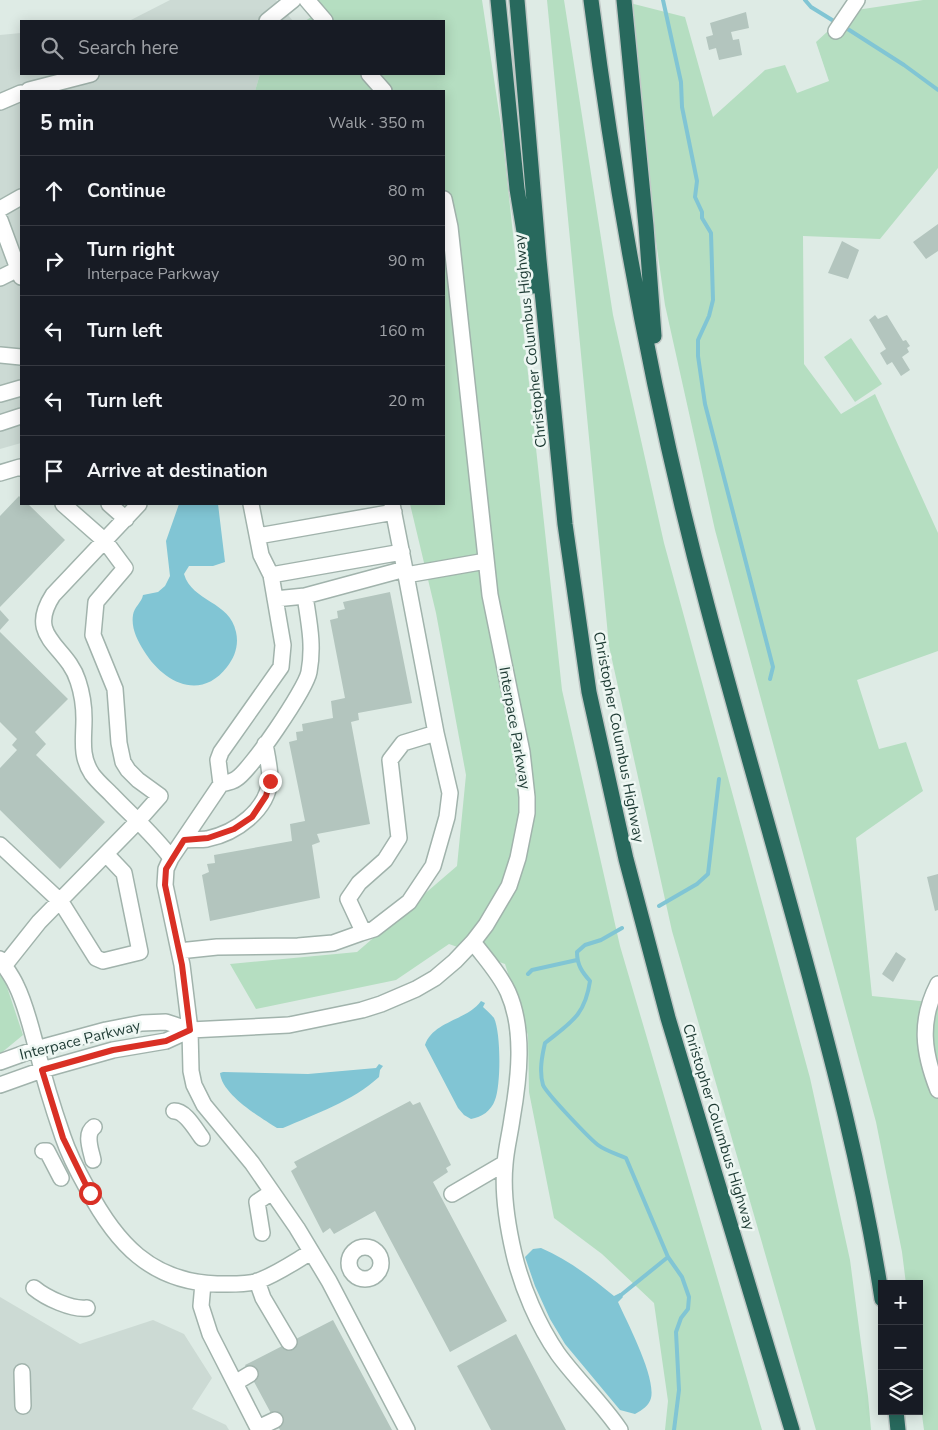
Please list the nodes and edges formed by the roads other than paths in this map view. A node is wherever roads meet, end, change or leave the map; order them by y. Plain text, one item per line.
1 (293, 0) edge
2 (307, 0) edge
3 (498, 0) edge
4 (517, 0) edge
5 (590, 0) edge
6 (624, 0) edge
7 (856, 0) edge
8 (268, 20) edge
9 (323, 20) edge
10 (836, 31) dead end
11 (87, 75) edge
12 (370, 75) edge
13 (30, 90) edge
14 (383, 90) edge
15 (20, 94) edge
16 (0, 102) edge
17 (20, 198) edge
18 (445, 205) edge
19 (0, 209) edge
20 (0, 220) edge
21 (20, 273) edge
22 (0, 278) edge
23 (0, 356) edge
24 (20, 357) edge
25 (20, 388) edge
26 (0, 394) edge
27 (659, 402) junction
28 (20, 416) edge
29 (0, 423) edge
30 (557, 435) junction
31 (20, 467) edge
32 (0, 473) edge
33 (64, 505) edge
34 (110, 505) edge
35 (138, 505) edge
36 (251, 505) edge
37 (393, 508) edge
38 (126, 520) junction
39 (258, 536) junction
40 (105, 541) junction
41 (402, 552) junction
42 (486, 561) junction
43 (406, 572) junction
44 (271, 575) junction
45 (305, 596) junction
46 (275, 599) junction
47 (436, 733) junction
48 (265, 744) junction
49 (222, 784) junction
50 (137, 822) junction
51 (184, 840) junction
52 (0, 845) edge
53 (106, 854) junction
54 (171, 858) junction
55 (61, 902) junction
56 (361, 933) junction
57 (473, 942) junction
58 (179, 951) junction
59 (2, 962) edge
60 (938, 984) edge
61 (190, 1030) junction
62 (36, 1049) junction
63 (0, 1062) edge
64 (42, 1070) junction
65 (0, 1085) edge
66 (938, 1090) edge
67 (174, 1111) dead end
68 (94, 1127) dead end
69 (202, 1138) dead end
70 (43, 1151) dead end
71 (93, 1160) dead end
72 (505, 1163) junction
73 (61, 1178) dead end
74 (272, 1192) junction
75 (452, 1194) dead end
76 (262, 1233) dead end
77 (311, 1252) junction
78 (350, 1270) dead end
79 (879, 1280) edge
80 (257, 1281) junction
81 (329, 1281) junction
82 (202, 1283) junction
83 (34, 1288) dead end
84 (87, 1308) dead end
85 (289, 1342) dead end
86 (22, 1372) dead end
87 (250, 1374) dead end
88 (235, 1383) junction
89 (23, 1406) dead end
90 (896, 1415) edge
91 (275, 1420) dead end
92 (259, 1429) edge
93 (407, 1430) edge
94 (620, 1430) edge
95 (792, 1430) edge
96 (898, 1430) edge

1 - 8 street
2 - 9 street
3 - 30 highway
4 - 30 highway, Christopher Columbus Highway
5 - 27 highway
6 - 27 highway
7 - 10 street
11 - 13 street
12 - 14 street
15 - 16 street
17 - 19 street
18 - 42 street, Interpace Parkway
20 - 21 street
21 - 22 street
23 - 24 street
25 - 26 street
27 - 79 highway
28 - 29 street
30 - 95 highway, Christopher Columbus Highway
31 - 32 street
33 - 40 street
34 - 38 street
35 - 38 street
36 - 39 street
37 - 39 street
37 - 41 street
38 - 40 street
39 - 44 street
40 - 50 street
40 - 50 street
41 - 43 street
41 - 44 street
42 - 43 street
42 - 57 street, Interpace Parkway
43 - 45 street
43 - 47 street
44 - 46 street
45 - 46 street
45 - 48 street
46 - 49 street
47 - 56 street
47 - 56 street
48 - 49 street
48 - 51 street
49 - 51 street
50 - 53 street
50 - 54 street
51 - 54 street
52 - 55 street
53 - 55 street
53 - 55 street
54 - 58 street
55 - 59 street
56 - 58 street
57 - 61 street, Interpace Parkway
57 - 72 street
58 - 61 street
59 - 62 street
60 - 66 street
61 - 62 street, Interpace Parkway
61 - 64 street, Interpace Parkway
61 - 74 street
62 - 63 street, Interpace Parkway
62 - 64 street
64 - 65 street, Interpace Parkway
64 - 82 street
67 - 69 street
68 - 71 street
70 - 73 street
72 - 75 street
72 - 94 street
74 - 76 street
74 - 77 street
77 - 80 street
77 - 81 street
78 - 81 street
80 - 82 street
80 - 85 street
81 - 93 street
82 - 88 street
83 - 84 street
86 - 89 street
87 - 88 street
88 - 92 street
90 - 96 highway
91 - 92 street

